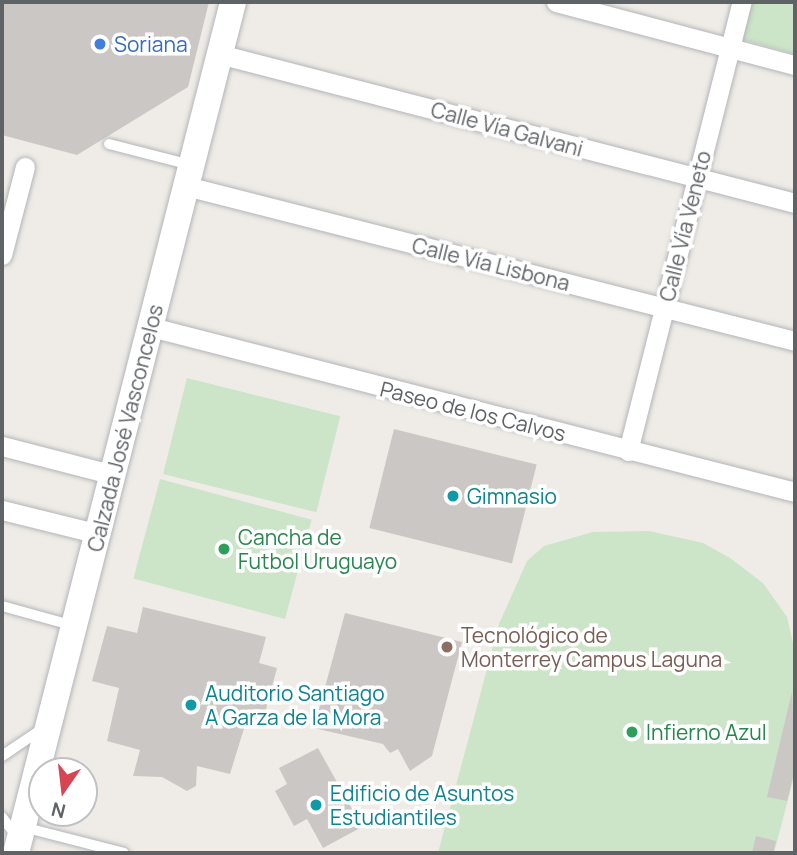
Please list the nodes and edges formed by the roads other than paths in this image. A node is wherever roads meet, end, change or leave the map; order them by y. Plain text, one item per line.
1 (233, 2) edge
2 (555, 2) edge
3 (741, 2) edge
4 (730, 48) junction
5 (219, 54) junction
6 (795, 65) edge
7 (109, 144) dead end
8 (25, 167) dead end
9 (189, 175) junction
10 (697, 178) junction
11 (795, 203) edge
12 (2, 255) edge
13 (664, 308) junction
14 (151, 327) junction
15 (795, 341) edge
16 (2, 446) edge
17 (628, 451) junction
18 (114, 475) junction
19 (795, 492) edge
20 (2, 510) edge
21 (99, 534) junction
22 (2, 606) edge
23 (75, 626) junction
24 (49, 726) junction
25 (2, 756) edge
26 (15, 834) edge
27 (124, 853) edge

1 - 5 main road, Calzada José Vasconcelos
2 - 4 street
3 - 4 street, Calle Vía Veneto
4 - 6 street
4 - 10 street, Calle Vía Veneto
5 - 9 main road, Calzada José Vasconcelos
5 - 10 street, Calle Vía Galvani
7 - 9 lane
8 - 12 street
9 - 13 street, Calle Vía Lisbona
9 - 14 main road, Calzada José Vasconcelos
10 - 11 street, Calle Vía Galvani
10 - 13 street, Calle Vía Veneto
13 - 15 street, Calle Vía Lisbona
13 - 17 street, Calle Vía Veneto
14 - 17 street, Paseo de los Calvos
14 - 18 main road, Calzada José Vasconcelos
16 - 18 street
17 - 19 street, Paseo de los Calvos
18 - 21 main road, Calzada José Vasconcelos
20 - 21 street
21 - 23 main road, Calzada José Vasconcelos
22 - 23 lane
23 - 24 main road, Calzada José Vasconcelos
24 - 25 lane
24 - 26 main road, Calzada José Vasconcelos
26 - 27 lane

